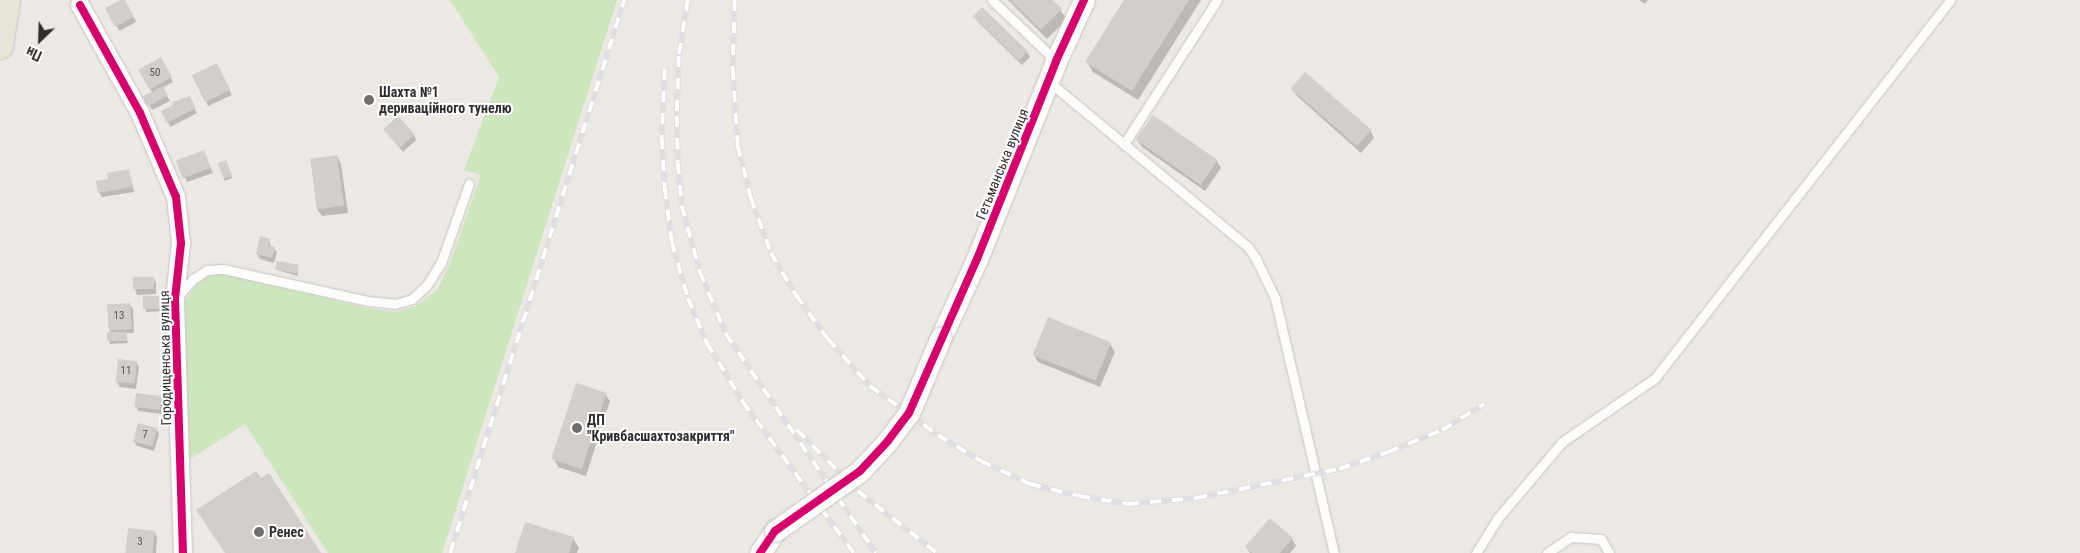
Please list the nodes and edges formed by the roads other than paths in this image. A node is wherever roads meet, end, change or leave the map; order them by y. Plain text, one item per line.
1 (7, 0) edge
2 (992, 0) edge
3 (1084, 0) edge
4 (1217, 0) edge
5 (1950, 0) edge
6 (80, 5) dead end
7 (0, 46) edge
8 (1056, 61) junction
9 (1048, 81) junction
10 (1124, 144) junction
11 (469, 184) dead end
12 (175, 299) junction
13 (183, 553) edge
14 (760, 553) edge
15 (1334, 553) edge
16 (1476, 553) edge
17 (1547, 553) edge
18 (1609, 553) edge

1 - 7 main road
2 - 8 lane
3 - 8 street, Гетьманська вулиця
4 - 10 lane
5 - 16 lane
6 - 12 street, Городищенська вулиця
8 - 9 street, Гетьманська вулиця
9 - 10 lane
9 - 14 street, Гетьманська вулиця, bridge
10 - 15 lane
11 - 12 lane
12 - 13 street, Городищенська вулиця
17 - 18 lane

